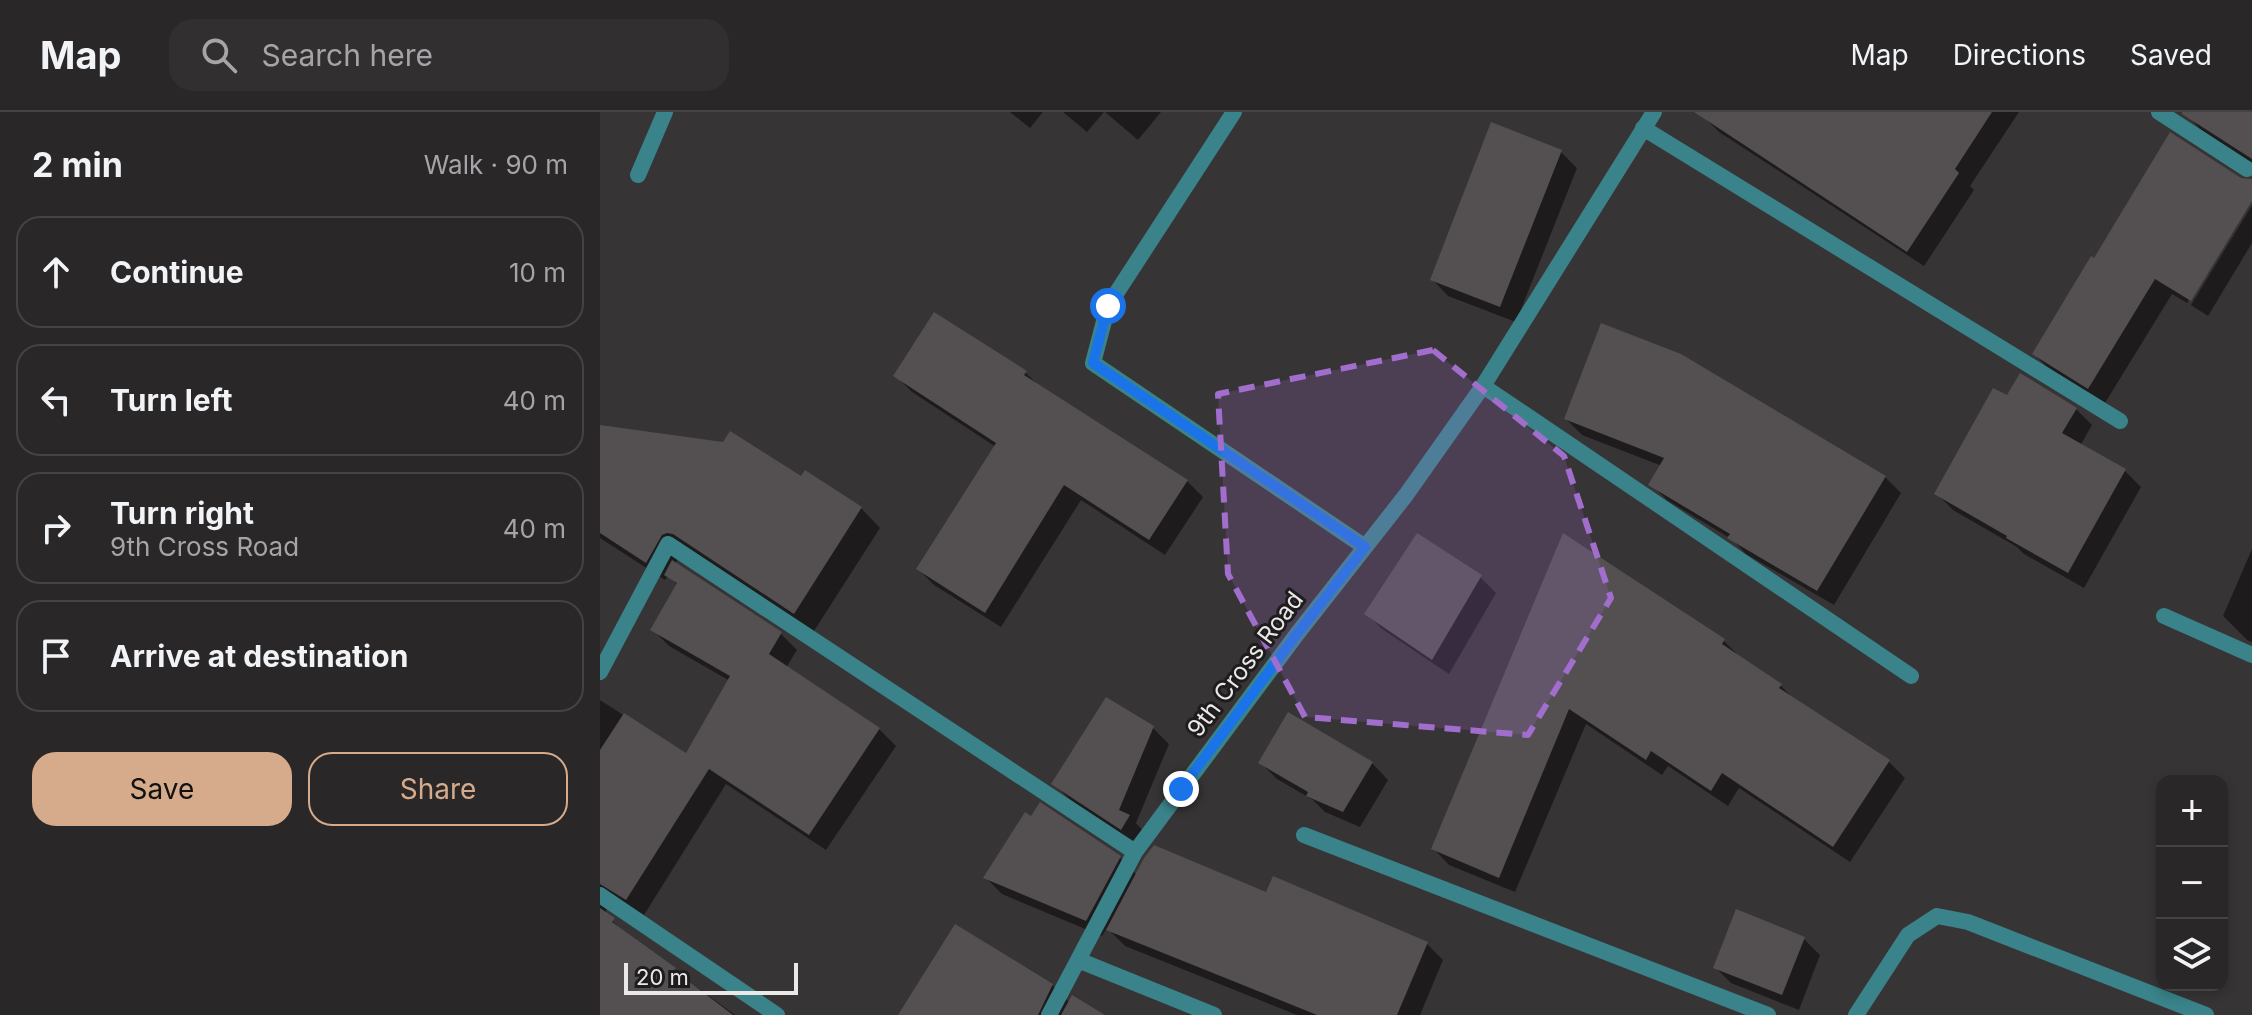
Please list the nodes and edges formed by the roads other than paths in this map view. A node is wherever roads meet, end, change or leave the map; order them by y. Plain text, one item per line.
1 (665, 112) edge
2 (1234, 112) edge
3 (1654, 112) edge
4 (2159, 112) edge
5 (1643, 128) junction
6 (2247, 169) dead end
7 (638, 175) dead end
8 (1483, 386) junction
9 (2120, 421) dead end
10 (1365, 547) junction
11 (2164, 616) dead end
12 (2252, 655) edge
13 (600, 672) edge
14 (1911, 676) dead end
15 (1304, 835) dead end
16 (1135, 852) junction
17 (600, 895) edge
18 (1078, 960) junction
19 (777, 1015) edge
20 (1049, 1015) edge
21 (1214, 1015) edge
22 (1768, 1015) edge
23 (1856, 1015) edge
24 (2206, 1015) edge

1 - 7 street
2 - 10 street
3 - 5 street, 9th Cross Road
4 - 6 street
5 - 8 street, 9th Cross Road
5 - 9 street
8 - 10 street, 9th Cross Road
8 - 14 street
10 - 16 street, 9th Cross Road
11 - 12 street
13 - 16 street
15 - 22 street
16 - 18 street, 9th Cross Road
17 - 19 street
18 - 20 street, 9th Cross Road
18 - 21 street
23 - 24 street

